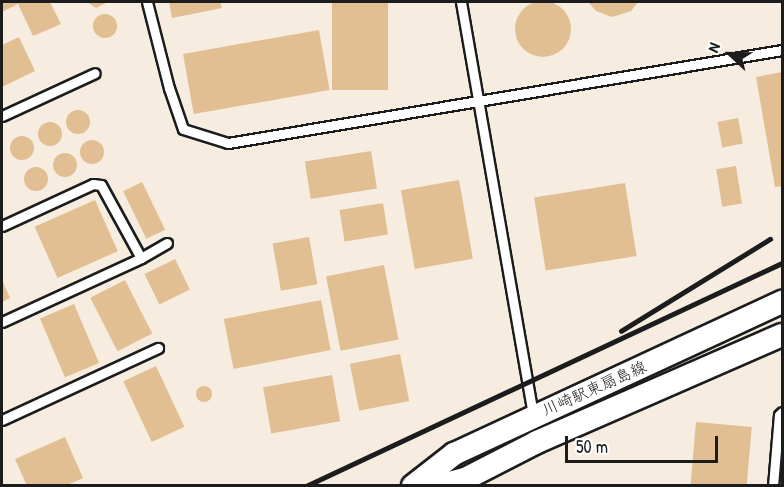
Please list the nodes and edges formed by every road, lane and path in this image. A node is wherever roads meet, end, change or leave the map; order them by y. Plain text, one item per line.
1 (147, 2) edge
2 (461, 2) edge
3 (783, 50) edge
4 (95, 73) dead end
5 (478, 102) junction
6 (2, 116) edge
7 (2, 226) edge
8 (166, 243) dead end
9 (141, 258) junction
10 (783, 303) edge
11 (2, 322) edge
12 (783, 335) edge
13 (158, 348) dead end
14 (783, 412) edge
15 (2, 420) edge
16 (535, 429) junction
17 (779, 463) edge
18 (413, 486) edge
19 (438, 486) edge
20 (772, 486) edge

1 - 5 lane
2 - 5 lane
3 - 5 lane
4 - 6 lane
5 - 16 lane
7 - 9 lane
8 - 9 lane
9 - 11 lane
10 - 16 street, 川崎駅東扇島線
12 - 16 street, 川崎駅東扇島線
13 - 15 lane
14 - 17 lane
16 - 18 street, 川崎駅東扇島線
16 - 19 street, 川崎駅東扇島線
17 - 20 lane

